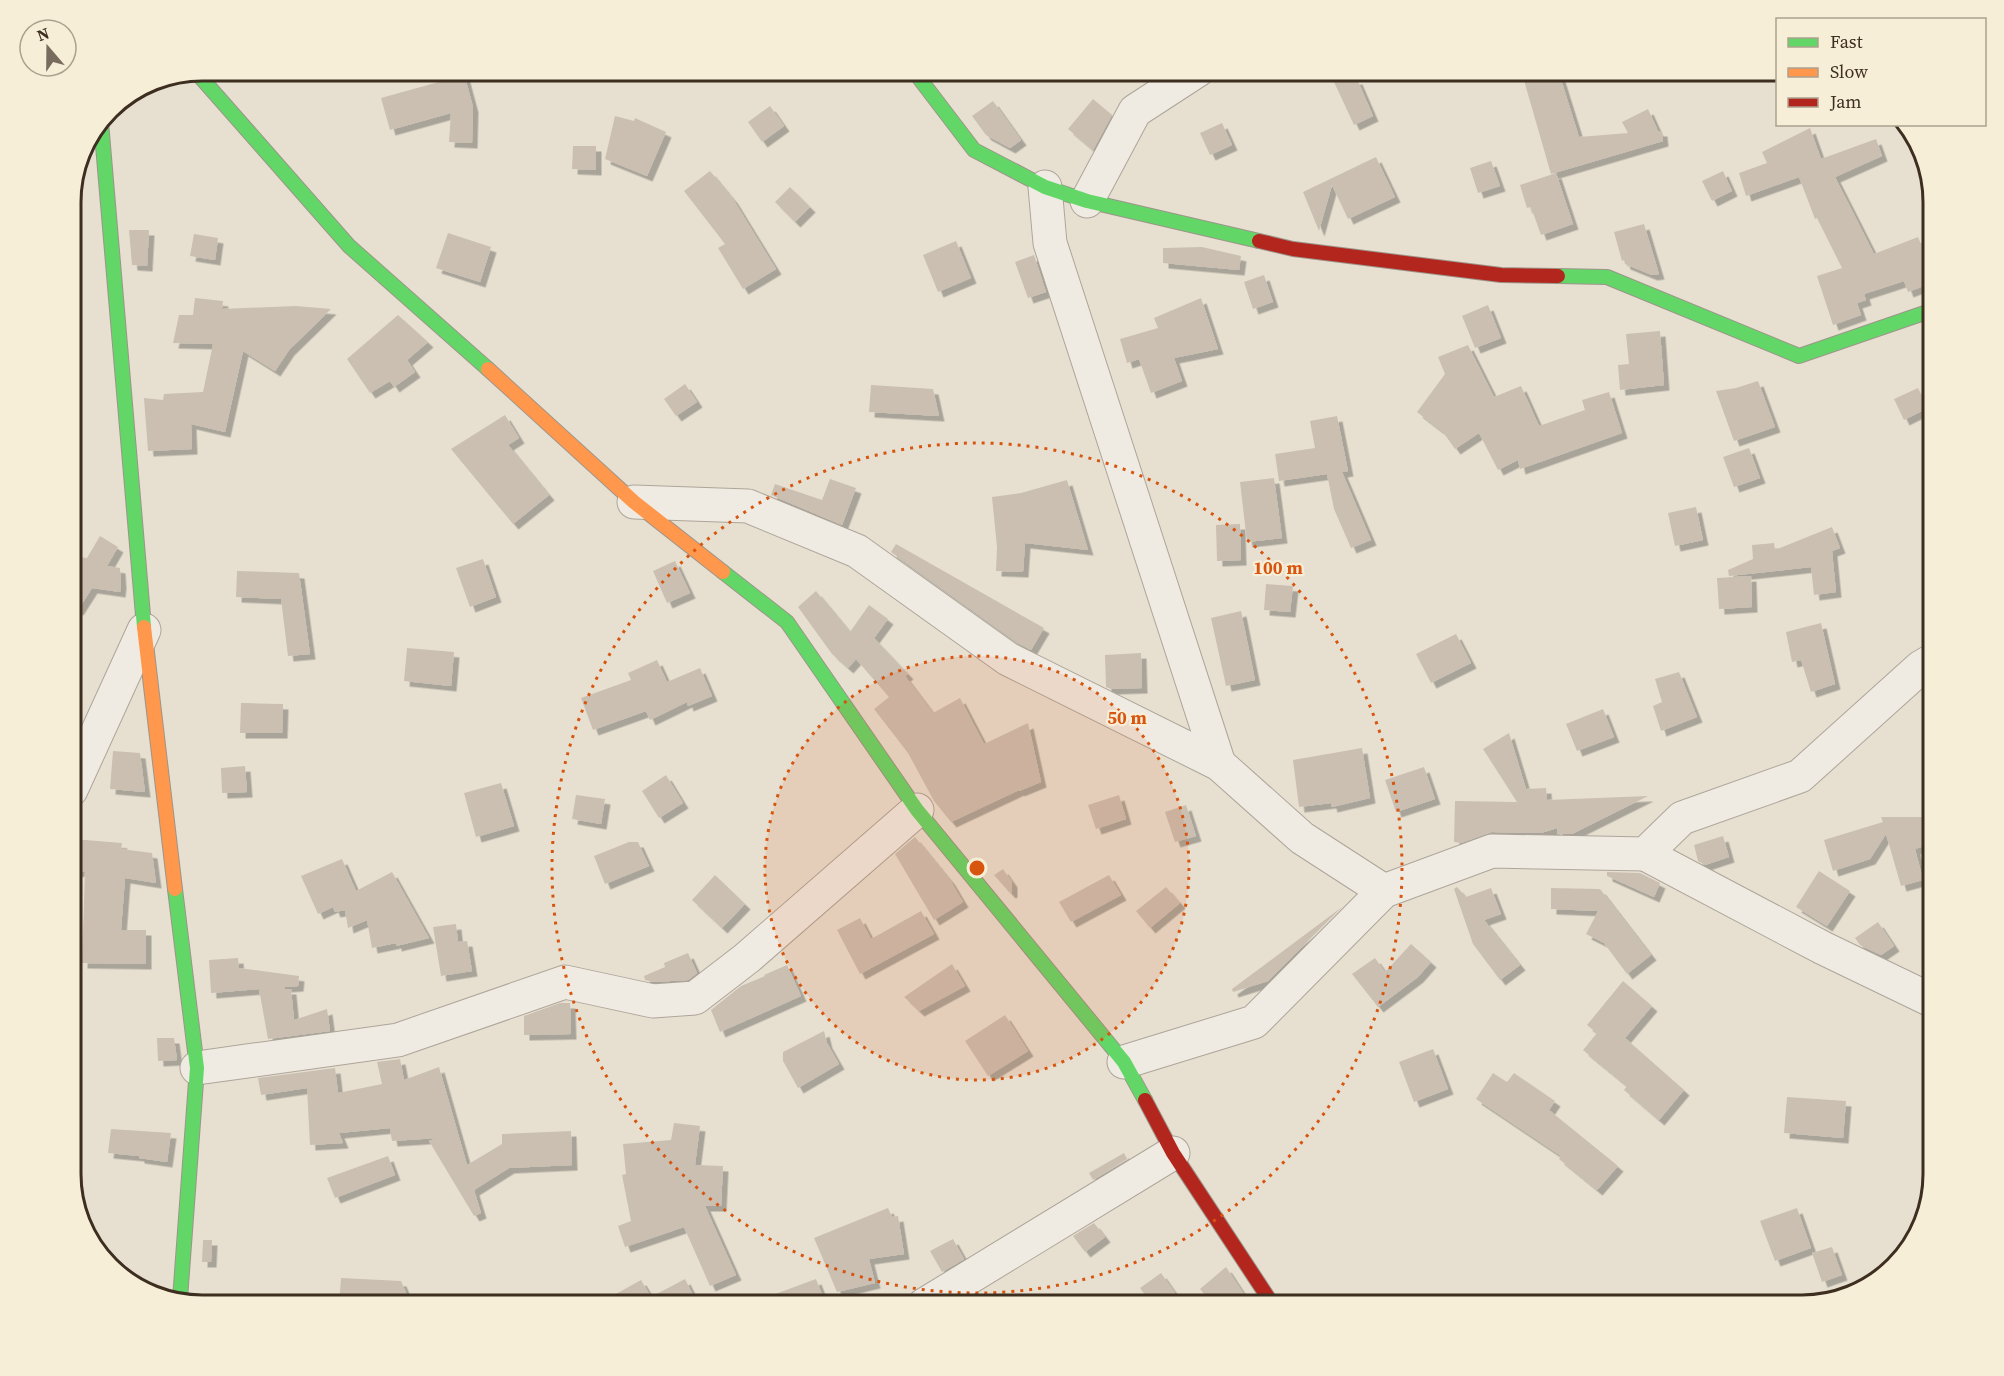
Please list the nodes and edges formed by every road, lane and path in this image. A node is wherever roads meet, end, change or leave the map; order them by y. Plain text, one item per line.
1 (203, 81) edge
2 (922, 81) edge
3 (1181, 81) edge
4 (102, 134) edge
5 (1045, 187) junction
6 (1087, 201) junction
7 (1923, 314) edge
8 (634, 502) junction
9 (144, 630) junction
10 (1923, 666) edge
11 (1219, 764) junction
12 (81, 768) edge
13 (917, 810) junction
14 (1645, 854) junction
15 (1384, 891) junction
16 (1923, 996) edge
17 (1124, 1062) junction
18 (197, 1068) junction
19 (1173, 1153) junction
20 (180, 1293) edge
21 (940, 1295) edge
22 (1266, 1295) edge

1 - 8 street
2 - 5 street
3 - 6 street
4 - 9 street
5 - 6 street
5 - 11 street
6 - 7 street
8 - 11 street
8 - 13 street
9 - 12 street
9 - 18 street
10 - 14 street
11 - 15 street
13 - 17 street
13 - 18 street
14 - 15 street
14 - 16 street
15 - 17 street
17 - 19 street
18 - 20 street
19 - 21 street
19 - 22 street

